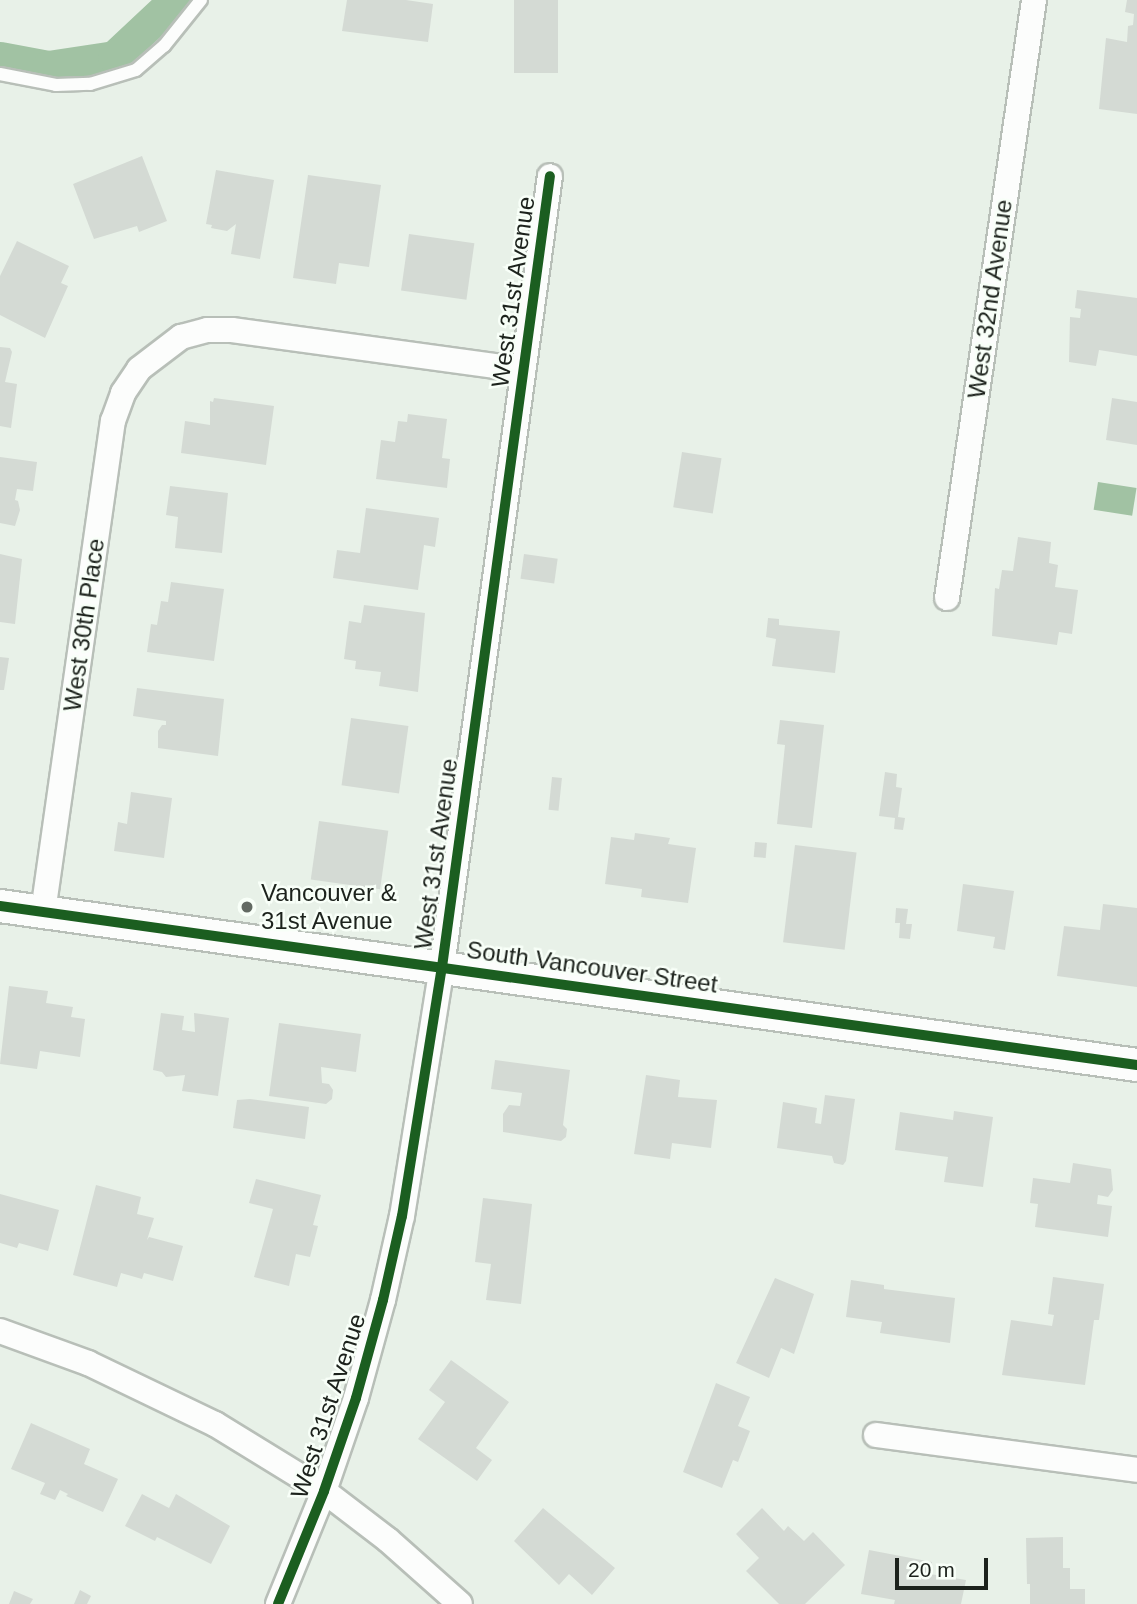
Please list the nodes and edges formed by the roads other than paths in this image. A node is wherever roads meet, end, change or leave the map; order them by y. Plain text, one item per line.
1 (201, 0) edge
2 (1034, 0) edge
3 (0, 74) edge
4 (550, 176) dead end
5 (523, 370) junction
6 (947, 598) dead end
7 (0, 906) edge
8 (43, 912) junction
9 (442, 967) junction
10 (1137, 1065) edge
11 (0, 1331) edge
12 (876, 1435) dead end
13 (1137, 1469) edge
14 (324, 1491) junction
15 (278, 1604) edge
16 (460, 1604) edge

1 - 3 lane
2 - 6 street, West 32nd Avenue
4 - 5 street, West 31st Avenue
5 - 8 street, West 30th Place
5 - 9 street, West 31st Avenue
7 - 8 street, South Vancouver Street
8 - 9 street, South Vancouver Street
9 - 10 street, South Vancouver Street
9 - 14 street, West 31st Avenue
11 - 14 street
12 - 13 street
14 - 15 street, West 31st Avenue
14 - 16 street

